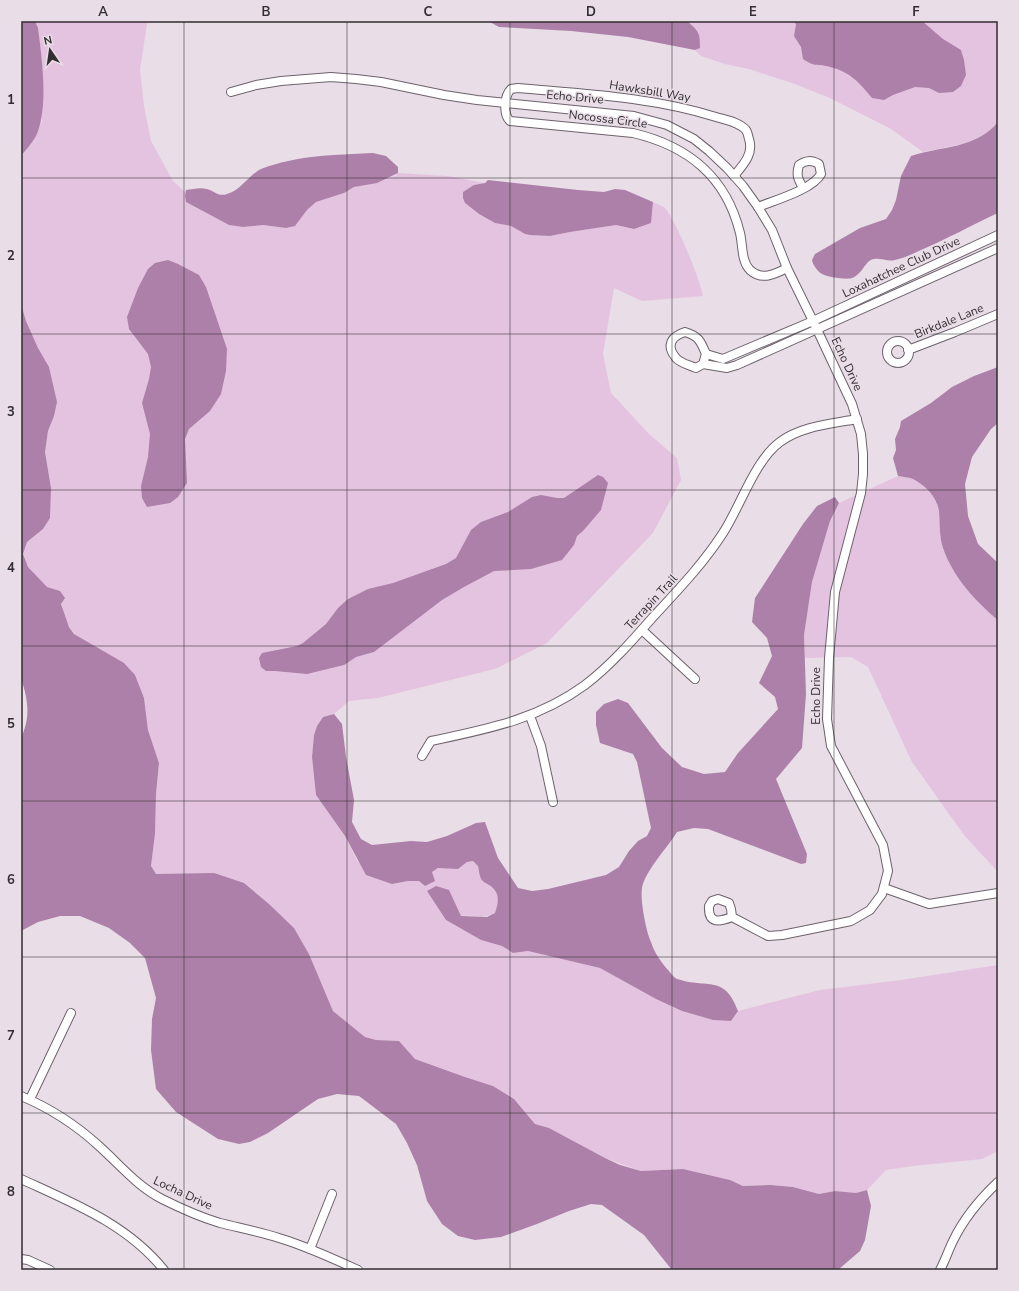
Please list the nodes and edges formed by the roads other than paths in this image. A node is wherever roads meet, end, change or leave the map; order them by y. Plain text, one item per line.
1 (231, 92) dead end
2 (505, 103) junction
3 (734, 176) junction
4 (803, 188) dead end
5 (758, 207) junction
6 (996, 236) edge
7 (998, 249) edge
8 (787, 268) junction
9 (998, 314) edge
10 (813, 321) junction
11 (818, 330) junction
12 (908, 350) dead end
13 (706, 354) junction
14 (703, 364) junction
15 (857, 419) junction
16 (642, 630) junction
17 (695, 679) dead end
18 (530, 716) junction
19 (422, 756) dead end
20 (553, 802) dead end
21 (884, 888) junction
22 (998, 893) edge
23 (732, 918) dead end
24 (71, 1013) dead end
25 (21, 1096) edge
26 (30, 1099) junction
27 (21, 1179) edge
28 (998, 1182) edge
29 (332, 1194) dead end
30 (310, 1249) junction
31 (21, 1259) edge
32 (50, 1270) edge
33 (164, 1270) edge
34 (358, 1270) edge
35 (940, 1270) edge

1 - 2 street, Echo Drive
2 - 3 street, Echo Drive
2 - 3 street, Hawksbill Way
2 - 8 street, Nocossa Circle
3 - 5 street, Echo Drive
4 - 5 street
5 - 8 street, Echo Drive
6 - 7 street
6 - 10 street, Loxahatchee Club Drive
7 - 11 street, Loxahatchee Club Drive
8 - 10 street, Echo Drive
9 - 12 street, Birkdale Lane
10 - 11 street, Echo Drive
10 - 13 street
11 - 14 street, Echo Drive
11 - 15 street, Echo Drive
13 - 14 street
13 - 14 street, Echo Drive
15 - 16 street, Terrapin Trail
15 - 21 street, Echo Drive
16 - 17 street
16 - 18 street, Terrapin Trail
18 - 19 street, Terrapin Trail
18 - 20 street
21 - 22 street
21 - 23 street, Echo Drive
24 - 26 street
25 - 26 street, Locha Drive
26 - 30 street, Locha Drive
27 - 33 street
28 - 35 street
29 - 30 street
30 - 34 street, Locha Drive
31 - 32 street

